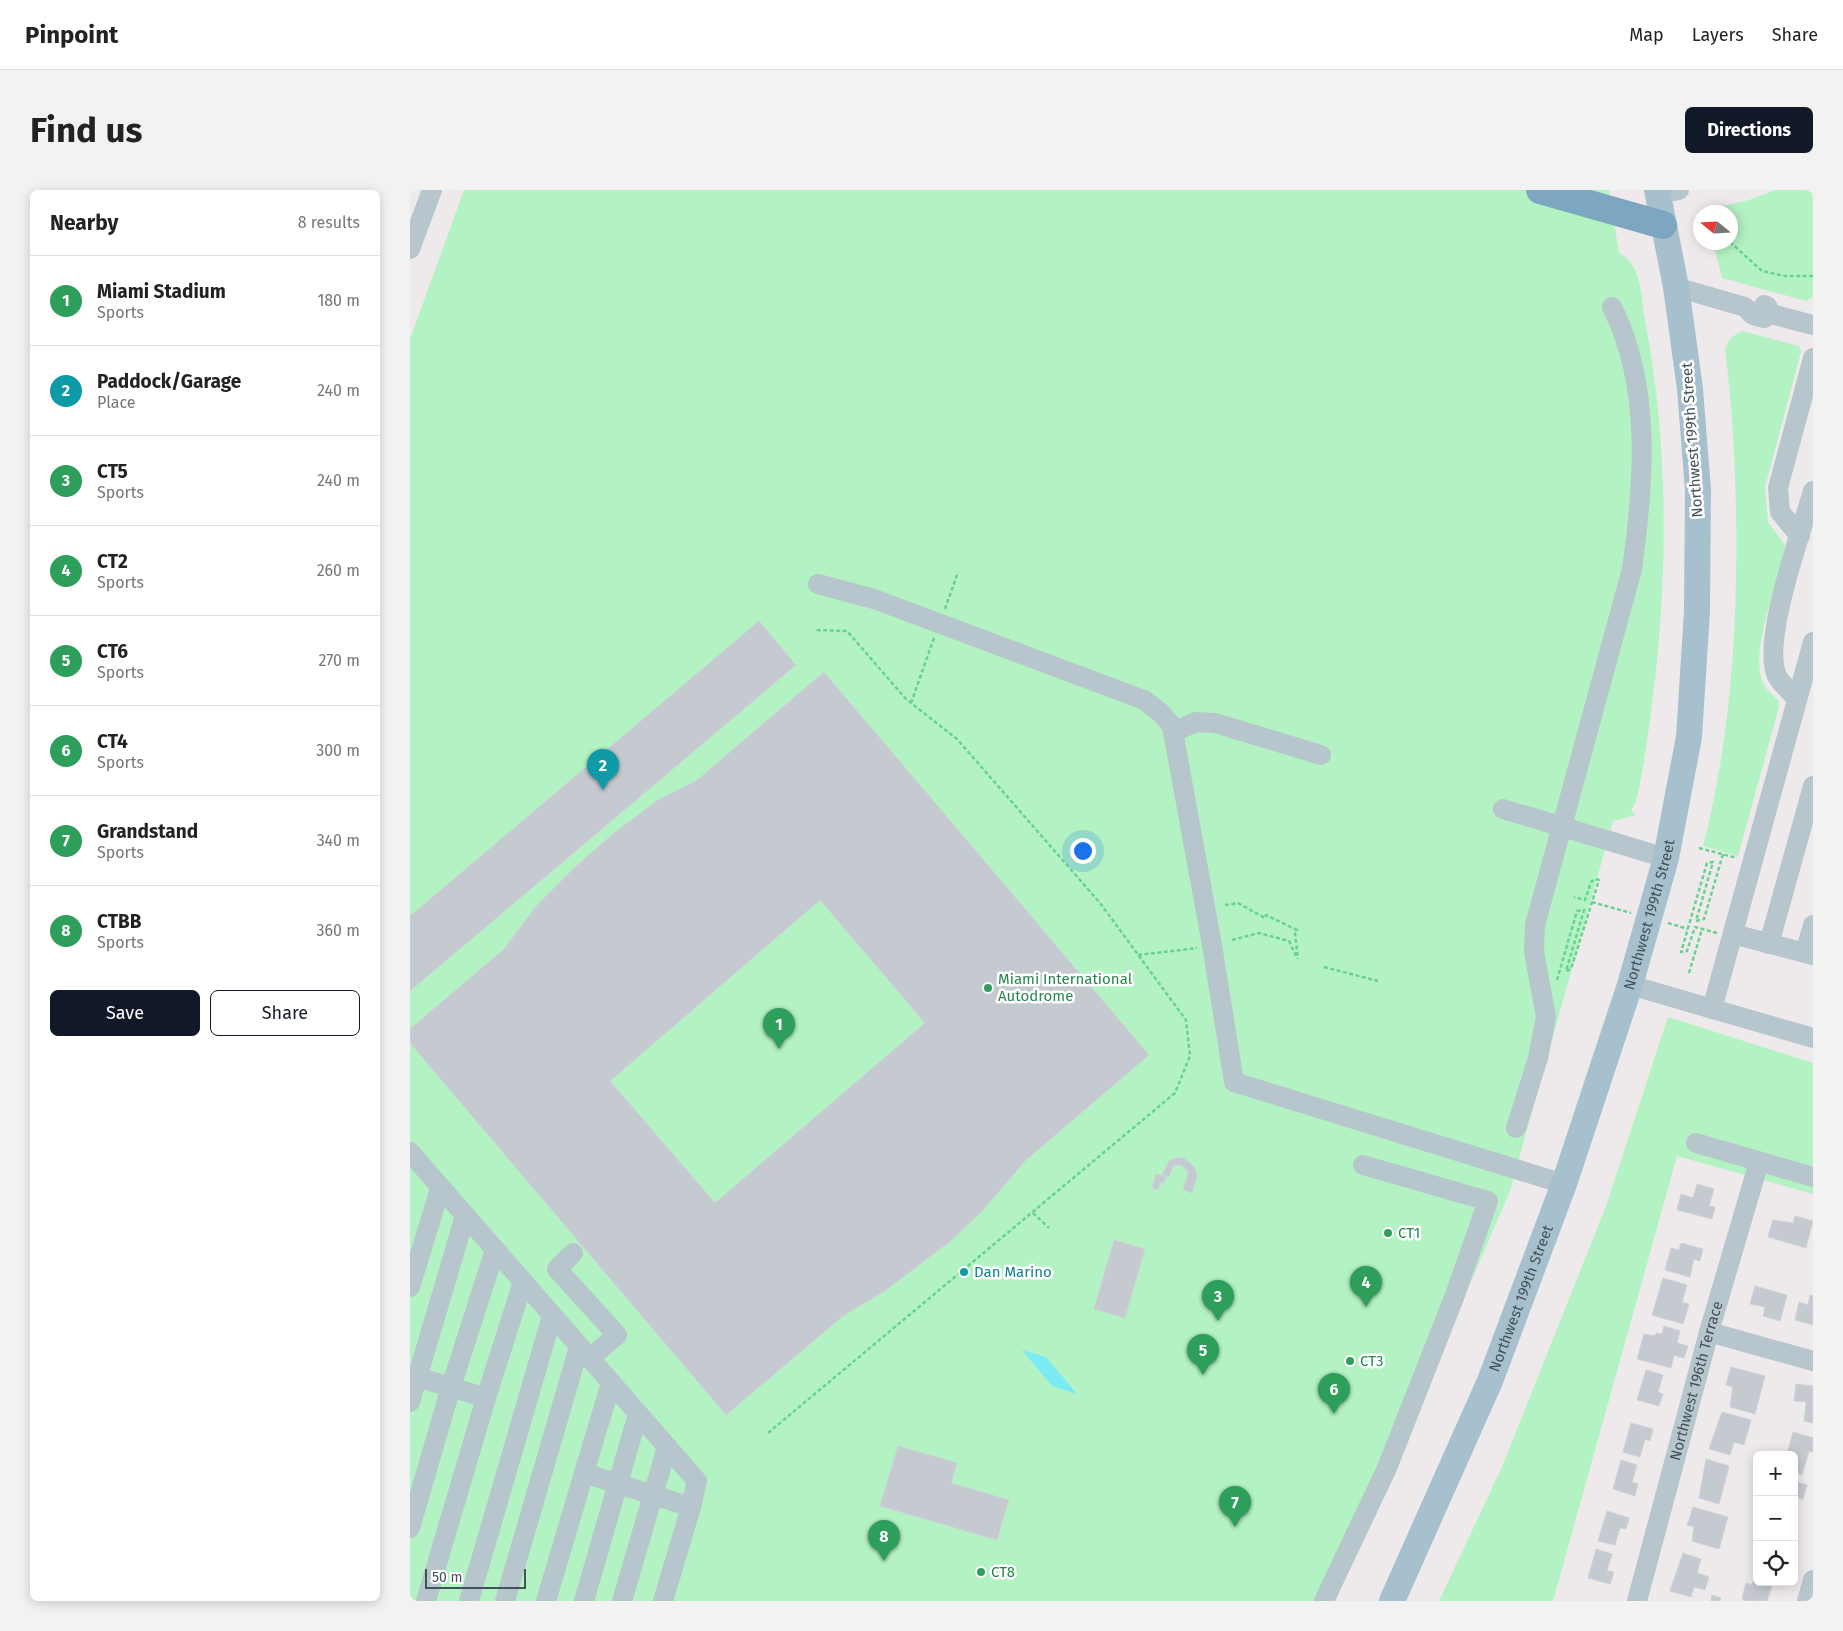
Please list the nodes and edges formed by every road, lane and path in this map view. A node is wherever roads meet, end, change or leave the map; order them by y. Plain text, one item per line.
1 (432, 190) edge
2 (1540, 190) edge
3 (1664, 191) edge
4 (1663, 225) junction
5 (410, 249) edge
6 (1738, 249) edge
7 (1813, 276) edge
8 (1676, 287) junction
9 (1612, 307) dead end
10 (1813, 329) edge
11 (1813, 358) edge
12 (1813, 491) edge
13 (1800, 536) junction
14 (958, 572) dead end
15 (818, 584) dead end
16 (944, 612) dead end
17 (816, 630) dead end
18 (936, 634) dead end
19 (1813, 642) edge
20 (1797, 699) junction
21 (911, 703) junction
22 (1173, 732) junction
23 (1321, 755) dead end
24 (1813, 786) edge
25 (1503, 809) dead end
26 (1562, 827) junction
27 (1699, 848) dead end
28 (1723, 854) junction
29 (1666, 858) junction
30 (1741, 860) dead end
31 (1574, 897) dead end
32 (1225, 905) dead end
33 (1813, 925) edge
34 (1702, 929) junction
35 (1727, 934) junction
36 (1232, 940) dead end
37 (1769, 944) junction
38 (1202, 947) dead end
39 (1809, 954) edge
40 (1138, 955) junction
41 (1324, 967) dead end
42 (1689, 973) dead end
43 (1378, 981) dead end
44 (1556, 981) dead end
45 (1630, 985) junction
46 (1712, 1009) junction
47 (1813, 1038) edge
48 (1516, 1128) dead end
49 (1696, 1143) dead end
50 (410, 1152) edge
51 (1759, 1162) junction
52 (1363, 1165) dead end
53 (1813, 1177) edge
54 (1564, 1184) junction
55 (440, 1189) junction
56 (1033, 1213) junction
57 (465, 1216) junction
58 (1049, 1228) dead end
59 (495, 1250) junction
60 (573, 1253) dead end
61 (523, 1282) junction
62 (410, 1287) edge
63 (552, 1316) junction
64 (1709, 1332) junction
65 (585, 1352) junction
66 (1813, 1361) edge
67 (414, 1376) edge
68 (611, 1382) junction
69 (451, 1387) junction
70 (486, 1398) junction
71 (410, 1402) edge
72 (638, 1414) junction
73 (768, 1433) dead end
74 (667, 1447) junction
75 (584, 1473) junction
76 (618, 1485) junction
77 (653, 1496) junction
78 (691, 1507) junction
79 (410, 1528) edge
80 (1813, 1580) edge
81 (426, 1601) edge
82 (469, 1601) edge
83 (505, 1601) edge
84 (546, 1601) edge
85 (584, 1601) edge
86 (622, 1601) edge
87 (663, 1601) edge
88 (1324, 1601) edge
89 (1392, 1601) edge
90 (1637, 1601) edge
91 (1807, 1601) edge

1 - 5 street
2 - 4 highway
3 - 4 main road, Northwest 199th Street
4 - 8 main road, Northwest 199th Street
6 - 7 path
8 - 10 street
8 - 29 main road, Northwest 199th Street
9 - 26 street
11 - 13 street
12 - 13 street
13 - 20 street
14 - 16 path
15 - 22 street
17 - 21 path
18 - 21 path
19 - 20 street
20 - 35 street
21 - 40 path
22 - 23 street
22 - 54 street
24 - 37 street
25 - 26 street
26 - 29 street
26 - 48 street
27 - 28 path
28 - 30 path
28 - 34 path
29 - 45 main road, Northwest 199th Street
31 - 44 path
32 - 36 path
33 - 39 street
34 - 35 path
34 - 42 path
35 - 37 street
35 - 46 street
37 - 39 street
38 - 40 path
40 - 56 path
41 - 43 path
45 - 46 street
45 - 54 main road, Northwest 199th Street
46 - 47 street
49 - 51 street
50 - 55 street
51 - 53 street
51 - 64 street, Northwest 196th Terrace
52 - 88 street
54 - 89 main road, Northwest 199th Street
55 - 57 street
55 - 62 street
56 - 58 path
56 - 73 path
57 - 59 street
57 - 67 street
59 - 61 street
59 - 69 street
60 - 65 street
61 - 63 street
61 - 70 street
63 - 65 street
63 - 82 street
64 - 66 street
64 - 90 street, Northwest 196th Terrace
65 - 68 street
65 - 83 street
67 - 69 street
67 - 71 street
68 - 72 street
68 - 75 street
69 - 70 street
69 - 79 street
70 - 81 street
72 - 74 street
72 - 76 street
74 - 77 street
74 - 78 street
75 - 76 street
75 - 84 street
76 - 77 street
76 - 85 street
77 - 78 street
77 - 86 street
78 - 87 street
80 - 91 street

